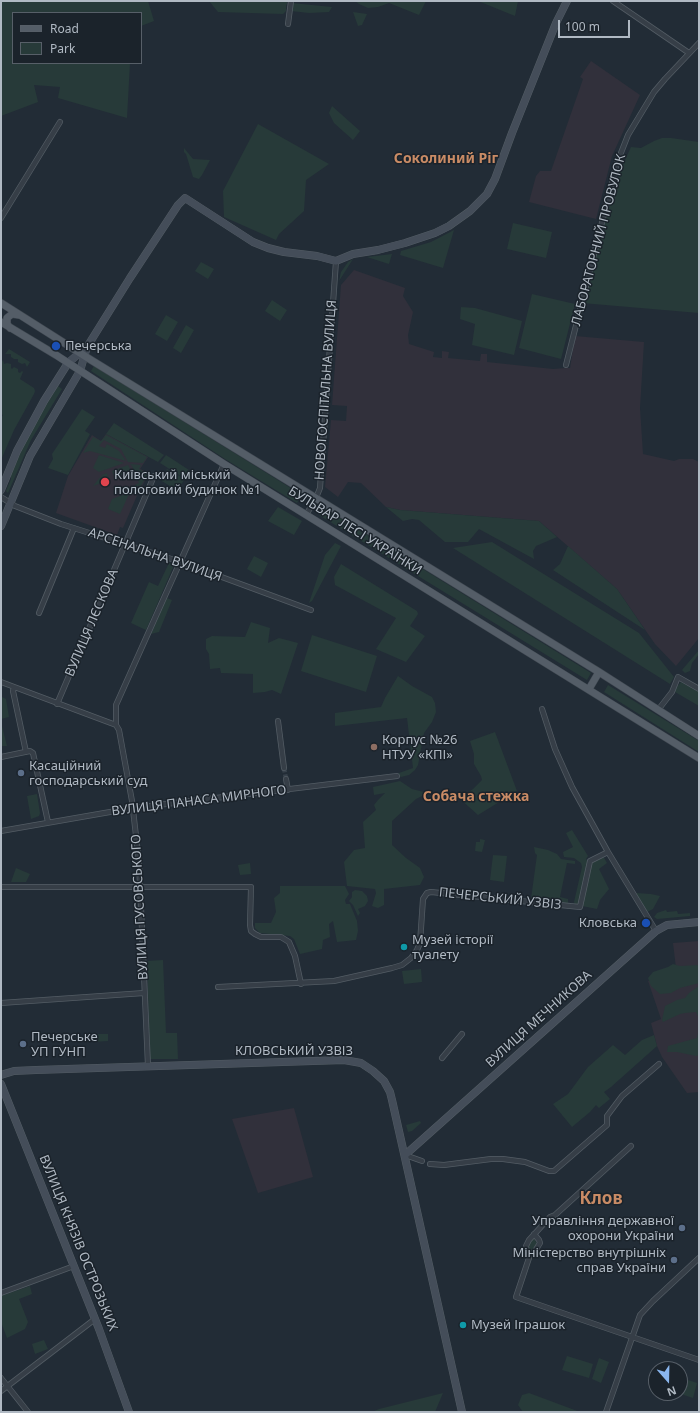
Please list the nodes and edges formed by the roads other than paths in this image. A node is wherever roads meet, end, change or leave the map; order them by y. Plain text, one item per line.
1 (291, 1) edge
2 (567, 1) edge
3 (613, 1) edge
4 (288, 24) dead end
5 (699, 43) edge
6 (689, 53) junction
7 (60, 122) dead end
8 (1, 218) edge
9 (336, 261) junction
10 (1, 303) edge
11 (19, 315) junction
12 (1, 322) edge
13 (10, 328) junction
14 (82, 355) junction
15 (68, 363) junction
16 (566, 365) dead end
17 (80, 371) junction
18 (224, 464) junction
19 (154, 476) dead end
20 (1, 490) edge
21 (1, 497) edge
22 (316, 498) junction
23 (10, 504) junction
24 (306, 515) junction
25 (1, 526) edge
26 (74, 528) junction
27 (124, 545) junction
28 (181, 562) junction
29 (311, 610) dead end
30 (38, 613) dead end
31 (600, 672) junction
32 (1, 682) edge
33 (14, 687) junction
34 (589, 689) junction
35 (699, 689) edge
36 (57, 704) junction
37 (542, 709) dead end
38 (658, 710) junction
39 (278, 721) dead end
40 (116, 725) junction
41 (699, 736) edge
42 (26, 752) junction
43 (1, 757) edge
44 (699, 758) edge
45 (284, 768) tunnel mouth
46 (397, 776) dead end
47 (286, 779) tunnel mouth
48 (288, 790) junction
49 (133, 808) junction
50 (48, 822) junction
51 (1, 831) edge
52 (608, 852) junction
53 (1, 887) edge
54 (139, 887) junction
55 (699, 922) edge
56 (656, 931) junction
57 (301, 984) junction
58 (218, 987) dead end
59 (144, 993) junction
60 (1, 1003) edge
61 (462, 1034) dead end
62 (442, 1058) dead end
63 (659, 1064) dead end
64 (148, 1066) junction
65 (1, 1075) edge
66 (1, 1084) edge
67 (631, 1146) dead end
68 (405, 1155) junction
69 (422, 1161) dead end
70 (430, 1164) dead end
71 (534, 1234) junction
72 (530, 1255) junction
73 (699, 1258) edge
74 (74, 1266) junction
75 (1, 1293) edge
76 (95, 1319) junction
77 (633, 1337) junction
78 (699, 1360) edge
79 (1, 1378) edge
80 (7, 1386) junction
81 (1, 1391) edge
82 (28, 1412) edge
83 (129, 1412) edge
84 (462, 1412) edge
85 (606, 1412) edge

1 - 4 street
2 - 9 main road
3 - 6 street
5 - 6 street, ЛАБОРАТОРНИЙ ПРОВУЛОК
6 - 16 street, ЛАБОРАТОРНИЙ ПРОВУЛОК
7 - 8 street
9 - 14 main road
9 - 22 street, НОВОГОСПІТАЛЬНА ВУЛИЦЯ
10 - 11 main road, БУЛЬВАР ЛЕСІ УКРАЇНКИ
11 - 13 main road
11 - 14 main road, БУЛЬВАР ЛЕСІ УКРАЇНКИ
12 - 13 main road, БУЛЬВАР ЛЕСІ УКРАЇНКИ
13 - 15 main road, БУЛЬВАР ЛЕСІ УКРАЇНКИ
14 - 15 main road
14 - 17 main road
14 - 22 main road, БУЛЬВАР ЛЕСІ УКРАЇНКИ
15 - 17 main road, БУЛЬВАР ЛЕСІ УКРАЇНКИ
15 - 20 main road
17 - 18 main road, БУЛЬВАР ЛЕСІ УКРАЇНКИ
17 - 23 main road
18 - 24 main road, БУЛЬВАР ЛЕСІ УКРАЇНКИ
18 - 28 street, ВУЛИЦЯ ГУСОВСЬКОГО
19 - 27 street, ВУЛИЦЯ ЛЄСКОВА
21 - 23 street, АРСЕНАЛЬНА ВУЛИЦЯ
22 - 24 street, НОВОГОСПІТАЛЬНА ВУЛИЦЯ
22 - 31 main road, БУЛЬВАР ЛЕСІ УКРАЇНКИ
23 - 25 main road
23 - 26 street, АРСЕНАЛЬНА ВУЛИЦЯ
24 - 34 main road, БУЛЬВАР ЛЕСІ УКРАЇНКИ
26 - 27 street, АРСЕНАЛЬНА ВУЛИЦЯ
26 - 30 street
27 - 28 street, АРСЕНАЛЬНА ВУЛИЦЯ
27 - 36 street, ВУЛИЦЯ ЛЄСКОВА
28 - 29 street, АРСЕНАЛЬНА ВУЛИЦЯ
28 - 40 street, ВУЛИЦЯ ГУСОВСЬКОГО
31 - 34 main road
31 - 38 main road, БУЛЬВАР ЛЕСІ УКРАЇНКИ
32 - 33 street
33 - 36 street
33 - 42 street
34 - 44 main road, БУЛЬВАР ЛЕСІ УКРАЇНКИ
35 - 38 street
36 - 40 street
37 - 52 street
38 - 41 main road, БУЛЬВАР ЛЕСІ УКРАЇНКИ
39 - 45 street
40 - 49 street, ВУЛИЦЯ ГУСОВСЬКОГО
42 - 43 street
42 - 50 street
46 - 48 street, ВУЛИЦЯ ПАНАСА МИРНОГО
47 - 48 street
48 - 49 street, ВУЛИЦЯ ПАНАСА МИРНОГО
49 - 50 street, ВУЛИЦЯ ПАНАСА МИРНОГО
49 - 54 street, ВУЛИЦЯ ГУСОВСЬКОГО
50 - 51 street, ВУЛИЦЯ ПАНАСА МИРНОГО
52 - 56 street
52 - 57 street, ПЕЧЕРСЬКИЙ УЗВІЗ
53 - 54 street
54 - 57 street
54 - 59 street, ВУЛИЦЯ ГУСОВСЬКОГО
55 - 56 main road, ВУЛИЦЯ МЕЧНИКОВА
56 - 68 main road, ВУЛИЦЯ МЕЧНИКОВА
57 - 58 street, ПЕЧЕРСЬКИЙ УЗВІЗ
59 - 60 street
59 - 64 street, ВУЛИЦЯ ГУСОВСЬКОГО
61 - 62 street
63 - 70 street
64 - 65 main road, КЛОВСЬКИЙ УЗВІЗ
64 - 68 main road, КЛОВСЬКИЙ УЗВІЗ
66 - 74 main road, ВУЛИЦЯ КНЯЗІВ ОСТРОЗЬКИХ
67 - 71 street
68 - 69 street
68 - 84 main road, КЛОВСЬКИЙ УЗВІЗ
71 - 72 street
71 - 72 street
72 - 77 street
73 - 77 street
74 - 75 street
74 - 76 main road, ВУЛИЦЯ КНЯЗІВ ОСТРОЗЬКИХ
76 - 80 street
76 - 83 main road, ВУЛИЦЯ КНЯЗІВ ОСТРОЗЬКИХ
77 - 78 street
77 - 85 street
79 - 80 street
80 - 81 street
80 - 82 street

